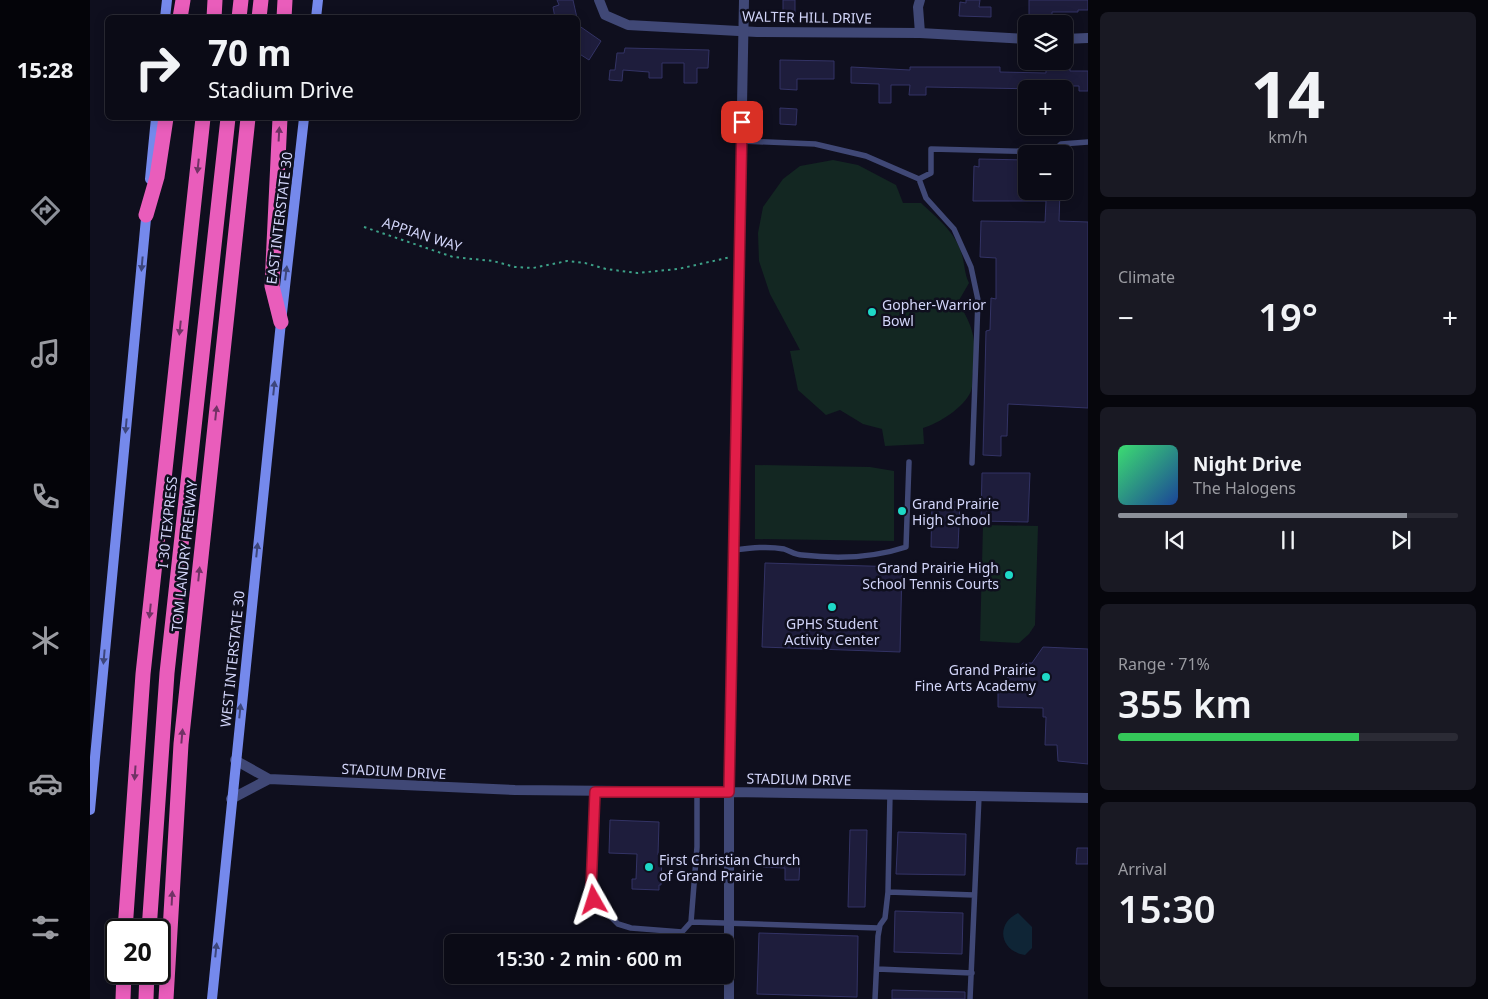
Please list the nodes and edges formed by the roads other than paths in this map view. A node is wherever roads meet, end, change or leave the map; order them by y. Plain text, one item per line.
1 (167, 0) edge
2 (183, 0) edge
3 (215, 0) edge
4 (241, 0) edge
5 (261, 0) edge
6 (284, 0) edge
7 (318, 0) edge
8 (599, 0) edge
9 (744, 0) edge
10 (920, 0) edge
11 (165, 15) edge
12 (180, 15) edge
13 (214, 15) edge
14 (239, 15) edge
15 (259, 15) edge
16 (284, 15) edge
17 (316, 15) edge
18 (744, 30) junction
19 (920, 33) junction
20 (1088, 38) edge
21 (1018, 39) edge
22 (1073, 39) edge
23 (156, 120) edge
24 (166, 120) edge
25 (203, 120) edge
26 (228, 120) edge
27 (248, 120) edge
28 (280, 120) edge
29 (304, 120) edge
30 (742, 141) junction
31 (1088, 142) edge
32 (919, 179) junction
33 (146, 215) junction
34 (281, 322) junction
35 (909, 462) dead end
36 (972, 463) dead end
37 (734, 550) junction
38 (235, 760) junction
39 (269, 779) junction
40 (697, 791) junction
41 (595, 792) junction
42 (729, 792) junction
43 (890, 794) junction
44 (978, 796) junction
45 (1088, 798) edge
46 (231, 799) junction
47 (90, 810) edge
48 (888, 892) junction
49 (974, 894) junction
50 (127, 919) edge
51 (150, 919) edge
52 (691, 922) junction
53 (729, 922) junction
54 (880, 928) junction
55 (877, 970) junction
56 (972, 973) junction
57 (124, 984) edge
58 (147, 984) edge
59 (123, 999) edge
60 (146, 999) edge
61 (166, 999) edge
62 (212, 999) edge
63 (729, 999) edge
64 (875, 999) edge
65 (970, 999) edge

1 - 11 main road
2 - 12 highway
3 - 13 highway
4 - 14 highway
5 - 15 highway
6 - 16 highway
7 - 17 main road
8 - 18 street, WALTER HILL DRIVE
9 - 18 street
10 - 19 street
18 - 19 street, WALTER HILL DRIVE
18 - 30 street
19 - 21 street, WALTER HILL DRIVE
20 - 22 street
23 - 33 main road
24 - 33 highway
25 -> 50 highway, TOM LANDRY FREEWAY
26 - 51 highway, I 30 TEXPRESS
61 -> 27 highway, TOM LANDRY FREEWAY
34 -> 28 highway
34 -> 29 main road, EAST INTERSTATE 30
30 - 32 lane
30 - 37 street
31 - 32 lane
32 - 36 lane
33 -> 47 main road
38 -> 34 main road, WEST INTERSTATE 30
35 - 37 lane
37 - 42 street
38 - 39 street, STADIUM DRIVE
38 - 46 main road, WEST INTERSTATE 30
39 - 41 street, STADIUM DRIVE
39 - 46 street
40 - 41 street, STADIUM DRIVE
40 - 42 street, STADIUM DRIVE
40 - 52 lane
41 - 52 lane
42 - 43 street, STADIUM DRIVE
42 - 53 street
43 - 44 street, STADIUM DRIVE
43 - 48 lane
44 - 45 street, STADIUM DRIVE
44 - 49 lane
62 -> 46 main road, WEST INTERSTATE 30
48 - 49 lane
48 - 54 lane
49 - 56 lane
52 - 53 lane
53 - 54 lane
53 - 63 street
54 - 55 lane
55 - 56 lane
55 - 64 lane
56 - 65 lane
57 - 59 highway
58 - 60 highway

